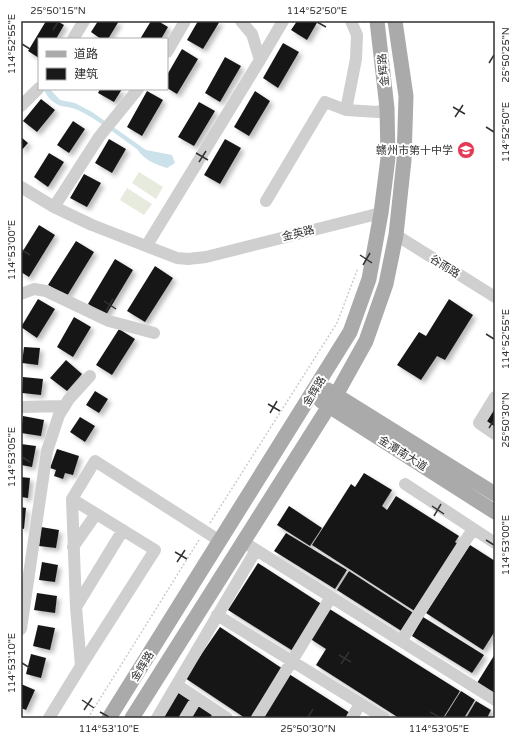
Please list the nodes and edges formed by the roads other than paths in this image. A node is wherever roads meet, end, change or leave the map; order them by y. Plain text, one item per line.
1 (84, 21) edge
2 (185, 21) edge
3 (241, 21) edge
4 (283, 21) edge
5 (352, 21) edge
6 (395, 21) edge
7 (371, 26) edge
8 (74, 38) edge
9 (168, 50) edge
10 (260, 60) junction
11 (137, 90) edge
12 (36, 91) edge
13 (21, 106) edge
14 (387, 108) junction
15 (346, 110) junction
16 (21, 187) edge
17 (266, 201) dead end
18 (54, 207) junction
19 (381, 213) junction
20 (396, 235) junction
21 (148, 245) junction
22 (21, 294) edge
23 (495, 297) edge
24 (154, 333) dead end
25 (90, 376) dead end
26 (315, 389) junction
27 (495, 397) edge
28 (332, 401) junction
29 (65, 406) junction
30 (21, 407) edge
31 (495, 434) edge
32 (405, 484) dead end
33 (495, 494) edge
34 (72, 499) junction
35 (495, 512) edge
36 (96, 514) junction
37 (473, 529) junction
38 (123, 530) junction
39 (220, 541) junction
40 (242, 541) junction
41 (495, 542) edge
42 (73, 547) junction
43 (256, 550) junction
44 (330, 597) junction
45 (76, 607) junction
46 (217, 615) junction
47 (21, 629) edge
48 (401, 641) junction
49 (292, 661) junction
50 (81, 666) junction
51 (177, 685) junction
52 (197, 698) junction
53 (495, 700) edge
54 (360, 704) junction
55 (220, 716) edge
56 (49, 718) edge
57 (109, 718) edge
58 (132, 718) edge
59 (157, 718) edge
60 (185, 718) edge
61 (256, 718) edge
62 (352, 718) edge
63 (384, 718) edge

1 - 8 street
2 - 9 street
3 - 10 street
4 - 10 street
5 - 15 street
6 - 20 main road, 金辉路
7 - 14 main road, 金辉路
10 - 21 street
11 - 18 street
12 - 13 street
14 - 15 street
14 - 19 main road, 金辉路
15 - 17 street
16 - 18 street, 金英路
18 - 21 street, 金英路
19 - 21 street, 金英路
19 - 26 main road, 金辉路
20 - 23 street, 谷雨路
20 - 28 main road, 金辉路
22 - 24 street
25 - 29 street
26 - 28 main road, 金潭南大道
26 - 39 main road, 金辉路
27 - 31 street
28 - 33 main road, 金潭南大道
28 - 35 main road, 金潭南大道
28 - 40 main road, 金辉路
29 - 30 street
29 - 47 street
32 - 37 street
34 - 36 street
34 - 39 street
34 - 42 street
36 - 38 street
36 - 42 street
37 - 41 street
37 - 48 street
38 - 45 street
38 - 50 street
39 - 57 main road, 金辉路
40 - 43 street
40 - 58 main road, 金辉路
42 - 45 street
43 - 44 street
43 - 46 street
44 - 48 street
44 - 49 street
45 - 50 street
46 - 49 street
46 - 51 street
48 - 53 street
49 - 54 street
49 - 61 street
50 - 56 street
51 - 52 street
51 - 59 street
52 - 55 street
52 - 60 street
54 - 62 street
54 - 63 street

